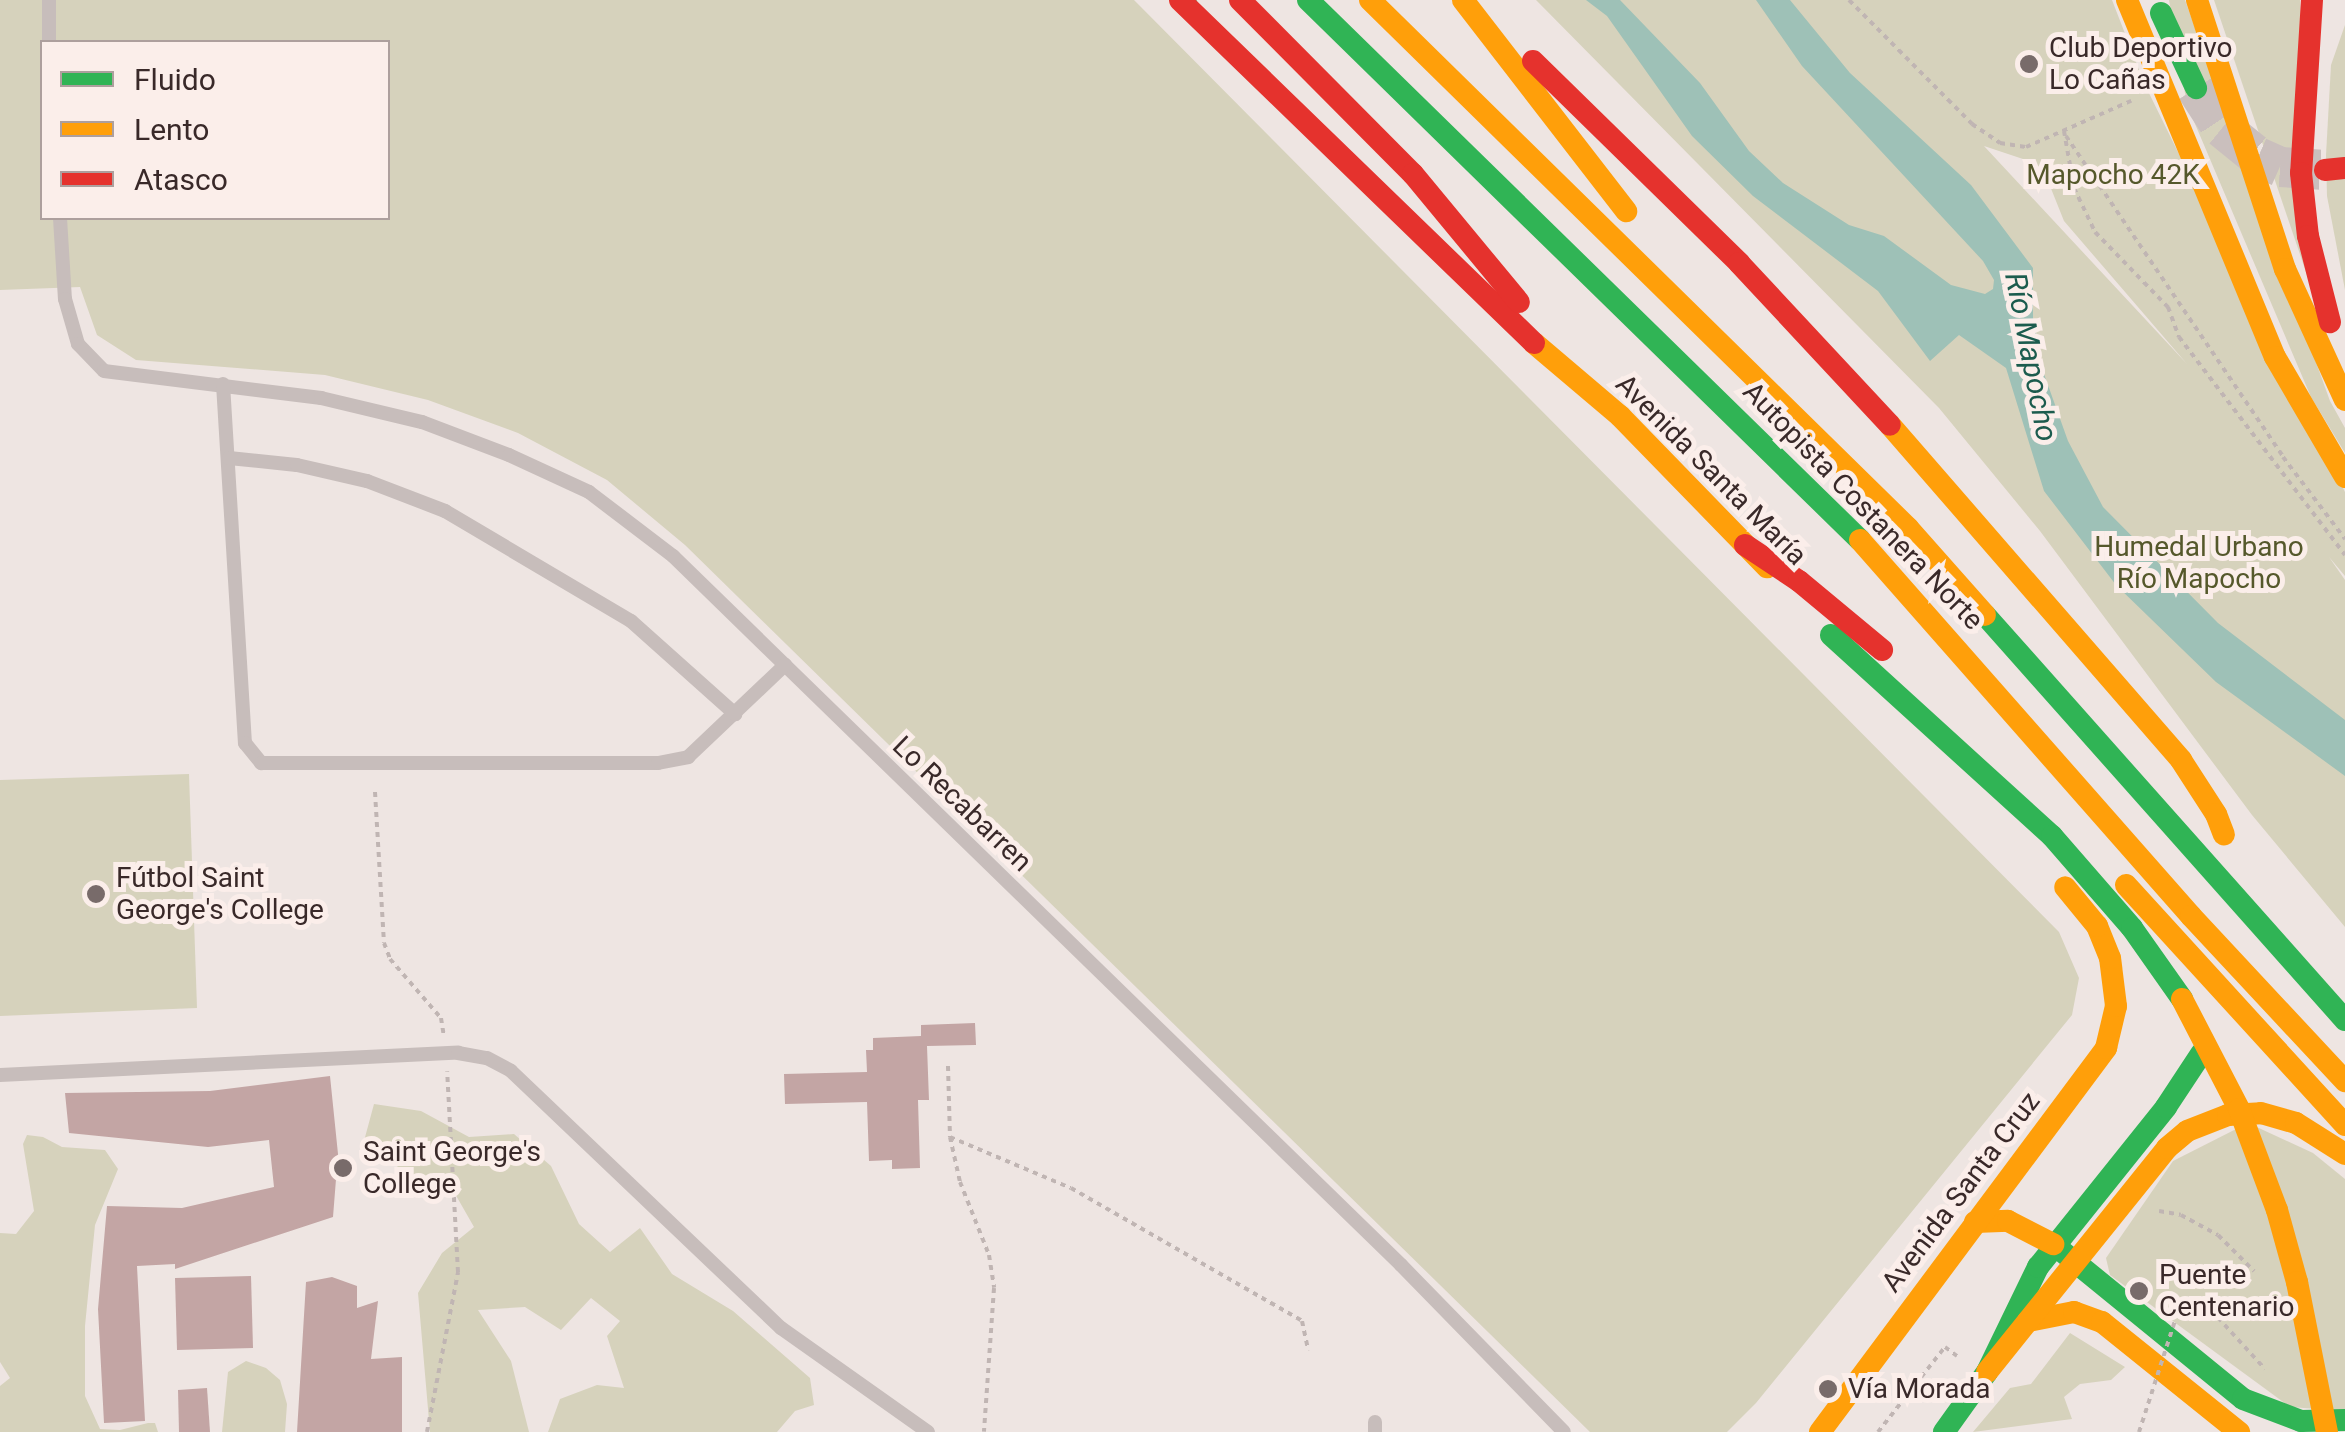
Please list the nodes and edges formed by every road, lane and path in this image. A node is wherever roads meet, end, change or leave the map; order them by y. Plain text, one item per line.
1 (49, 0) edge
2 (1240, 0) edge
3 (1308, 0) edge
4 (1370, 0) edge
5 (1465, 0) edge
6 (1849, 0) edge
7 (2127, 0) edge
8 (2156, 0) edge
9 (2197, 0) edge
10 (2312, 0) edge
11 (1183, 2) edge
12 (2334, 12) dead end
13 (49, 40) edge
14 (2308, 47) junction
15 (2196, 88) tunnel mouth
16 (2146, 94) dead end
17 (2064, 132) junction
18 (60, 220) edge
19 (1721, 340) junction
20 (2345, 368) edge
21 (223, 384) junction
22 (2345, 400) edge
23 (1620, 416) junction
24 (229, 458) junction
25 (2345, 477) edge
26 (2345, 539) edge
27 (1746, 544) junction
28 (2345, 556) edge
29 (1832, 635) junction
30 (785, 665) junction
31 (1906, 670) dead end
32 (735, 714) junction
33 (2037, 790) dead end
34 (375, 792) dead end
35 (2224, 836) dead end
36 (2024, 844) dead end
37 (2050, 871) dead end
38 (2221, 880) junction
39 (2345, 990) edge
40 (2345, 1020) edge
41 (446, 1054) junction
42 (2201, 1054) dead end
43 (948, 1066) dead end
44 (0, 1075) edge
45 (2345, 1081) edge
46 (2345, 1125) edge
47 (950, 1137) junction
48 (2345, 1154) edge
49 (2154, 1212) dead end
50 (1975, 1222) junction
51 (2054, 1244) junction
52 (2074, 1260) junction
53 (2257, 1275) dead end
54 (2028, 1321) junction
55 (1308, 1350) dead end
56 (1958, 1356) dead end
57 (1988, 1372) junction
58 (2273, 1377) dead end
59 (2345, 1420) edge
60 (427, 1432) edge
61 (928, 1432) edge
62 (984, 1432) edge
63 (1564, 1432) edge
64 (1820, 1432) edge
65 (1878, 1432) edge
66 (1944, 1432) edge
67 (2139, 1432) edge
68 (2239, 1432) edge
69 (2327, 1432) edge

1 - 13 lane
2 - 23 main road
3 - 45 main road, Autopista Costanera Norte
4 - 19 main road, Autopista Costanera Norte
5 - 19 main road
5 - 35 main road
6 - 17 path
7 - 25 main road
8 - 15 main road
9 - 22 main road
10 - 14 main road
11 - 23 main road, Avenida Santa María
12 - 14 main road
14 - 20 main road
16 - 17 path
17 - 26 path
17 - 28 path
18 - 21 lane, Lo Recabarren
19 - 38 main road, Autopista Costanera Norte
21 - 24 lane
21 - 30 lane, Lo Recabarren
23 - 27 main road, Avenida Santa María
24 - 32 lane
24 - 32 lane
27 - 29 main road, Avenida Santa María
27 - 31 main road
29 - 36 main road, Avenida Santa María
29 - 69 main road, bridge
30 - 32 lane
30 - 63 lane, Lo Recabarren
33 - 46 main road
34 - 41 path
37 - 50 main road, Avenida Santa Cruz
38 - 39 main road
38 - 40 main road, Autopista Costanera Norte
41 - 44 lane
41 - 60 path
41 - 61 lane
42 - 51 main road
43 - 47 path
47 - 55 path
47 - 62 path
48 - 52 main road
49 - 53 path
50 - 51 main road
50 - 64 main road, Avenida Santa Cruz
51 - 52 main road
51 - 57 main road
52 - 54 main road
52 - 59 main road
54 - 57 main road
54 - 68 main road
56 - 65 path
57 - 66 main road
58 - 67 path, bridge

